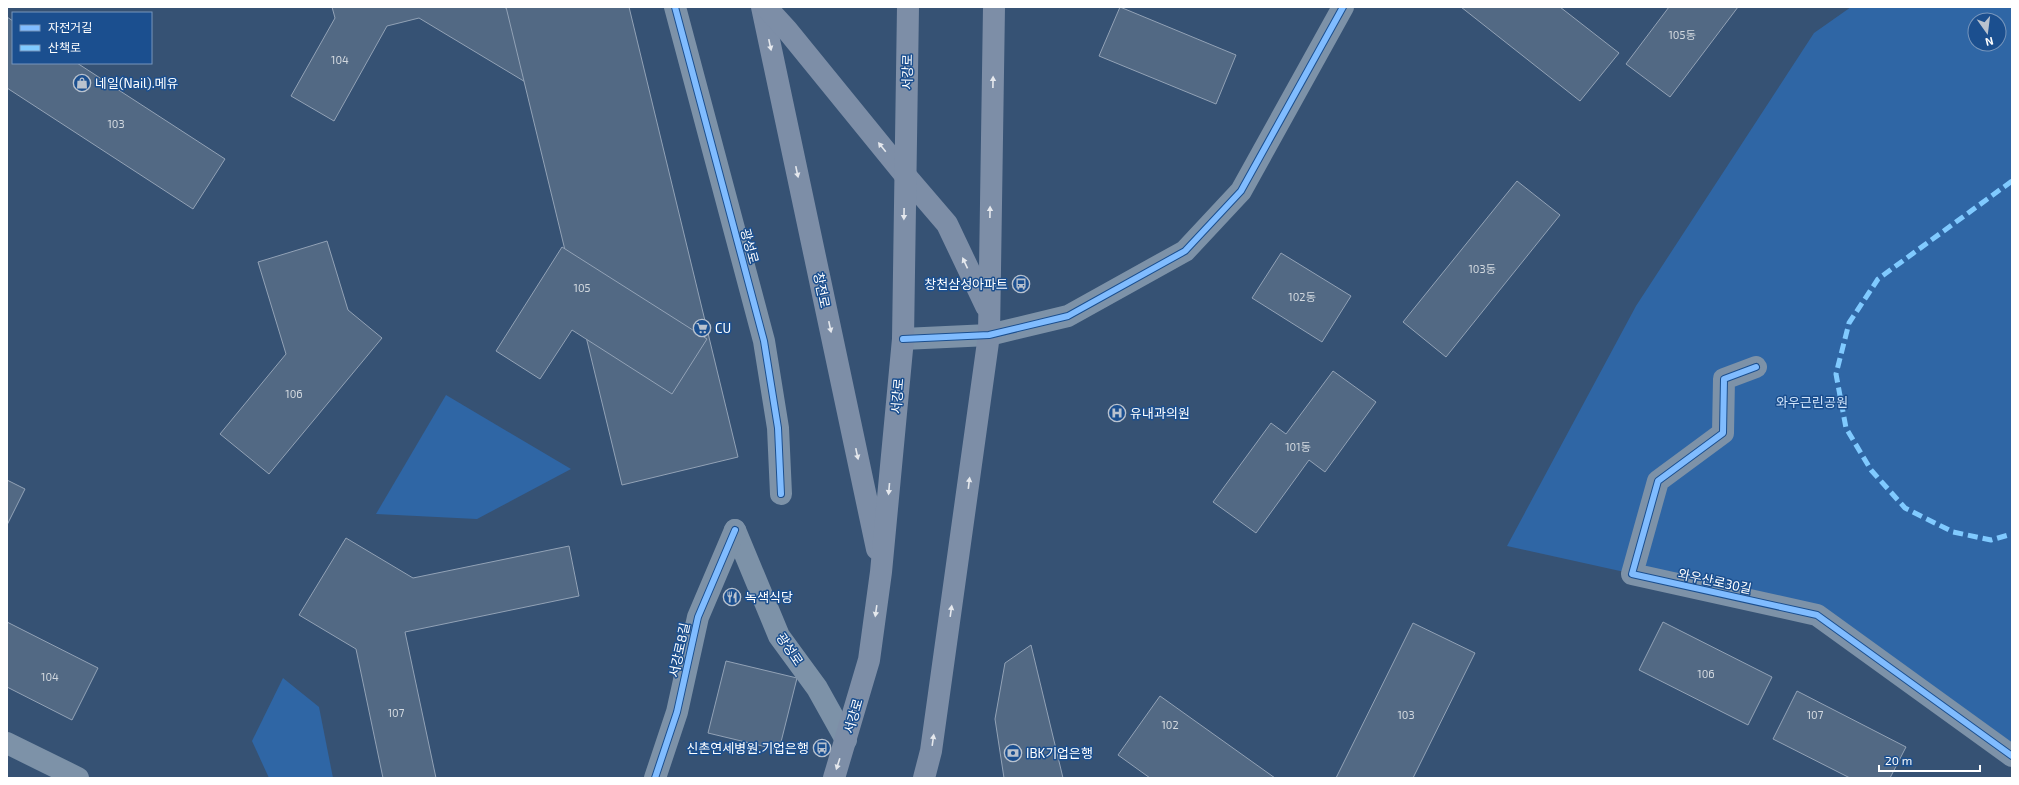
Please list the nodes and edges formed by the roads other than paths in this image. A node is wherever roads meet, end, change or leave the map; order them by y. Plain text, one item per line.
1 (675, 7) edge
2 (762, 7) edge
3 (766, 7) edge
4 (908, 7) edge
5 (994, 7) edge
6 (1343, 7) edge
7 (905, 175) junction
8 (988, 311) junction
9 (988, 335) junction
10 (902, 339) junction
11 (1756, 367) dead end
12 (781, 494) dead end
13 (735, 530) joint
14 (881, 572) junction
15 (846, 740) junction
16 (7, 743) edge
17 (2012, 756) edge
18 (78, 778) edge
19 (655, 778) edge
20 (834, 778) edge
21 (924, 778) edge

1 - 12 street, 광성로
2 -> 14 main road, 창전로
7 -> 3 main road
4 - 7 main road, 서강로
8 -> 5 main road
6 - 9 street
8 -> 7 main road
7 -> 10 main road, 서강로
8 - 9 main road
9 - 10 street
21 -> 9 main road
10 -> 14 main road, 서강로
11 - 17 street, 와우산로30길
13 - 15 street, 광성로
13 - 19 street, 서강로8길
14 -> 15 main road, 서강로
15 -> 20 main road, 서강로
16 - 18 street

